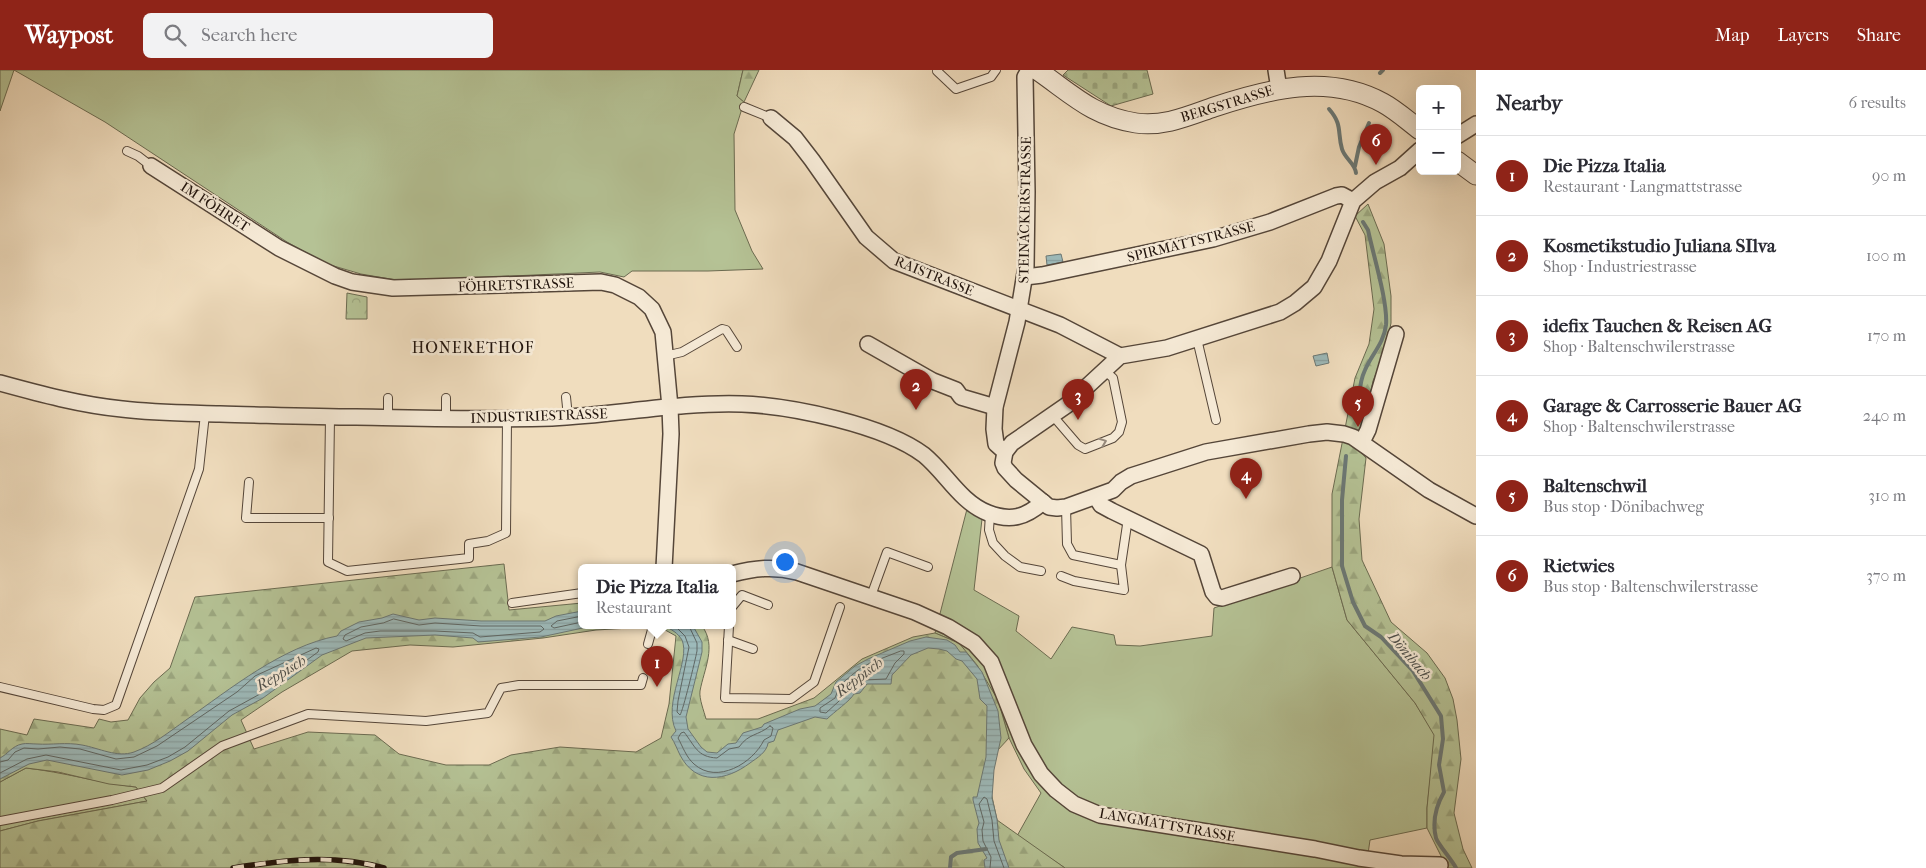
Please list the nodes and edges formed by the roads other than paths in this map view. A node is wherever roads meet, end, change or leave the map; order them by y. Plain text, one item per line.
1 (996, 70) edge
2 (1029, 70) edge
3 (1037, 70) edge
4 (1276, 70) edge
5 (937, 71) dead end
6 (1279, 89) junction
7 (744, 107) dead end
8 (771, 118) joint
9 (1476, 124) edge
10 (1416, 127) edge
11 (1461, 133) edge
12 (127, 151) dead end
13 (1416, 154) edge
14 (1461, 164) edge
15 (151, 166) joint
16 (1476, 176) edge
17 (1353, 201) junction
18 (279, 248) joint
19 (1025, 277) junction
20 (1019, 310) junction
21 (1396, 334) dead end
22 (1197, 339) junction
23 (868, 344) dead end
24 (737, 347) dead end
25 (665, 356) junction
26 (1120, 356) junction
27 (1104, 370) junction
28 (0, 383) edge
29 (566, 396) dead end
30 (388, 398) dead end
31 (446, 398) dead end
32 (995, 407) junction
33 (670, 408) junction
34 (205, 414) junction
35 (1053, 416) junction
36 (330, 417) junction
37 (388, 417) junction
38 (568, 417) junction
39 (508, 418) junction
40 (446, 419) junction
41 (1216, 420) dead end
42 (1362, 442) junction
43 (1005, 452) junction
44 (249, 482) dead end
45 (1096, 497) junction
46 (1043, 502) junction
47 (1066, 507) junction
48 (990, 514) junction
49 (1476, 516) edge
50 (329, 518) junction
51 (1128, 518) junction
52 (664, 564) edge
53 (1121, 566) junction
54 (928, 567) dead end
55 (1041, 572) dead end
56 (736, 573) edge
57 (1061, 576) dead end
58 (1292, 576) dead end
59 (578, 594) edge
60 (871, 596) junction
61 (736, 602) edge
62 (512, 603) dead end
63 (768, 605) dead end
64 (840, 607) dead end
65 (652, 629) edge
66 (729, 629) edge
67 (728, 640) junction
68 (648, 644) dead end
69 (753, 649) dead end
70 (643, 678) dead end
71 (0, 687) edge
72 (0, 822) edge
73 (1440, 865) dead end

1 - 5 lane
2 - 19 street, STEINACKERSTRASSE
3 - 6 street, BERGSTRASSE
4 - 6 street
6 - 10 street, BERGSTRASSE
7 - 8 lane
8 - 20 street, RAISTRASSE
9 - 11 street
12 - 15 lane
13 - 17 street
14 - 16 street
15 - 18 street, IM FÖHRET
17 - 19 street, SPIRMATTSTRASSE
17 - 22 street
18 - 25 street, FÖHRETSTRASSE
19 - 20 street, STEINACKERSTRASSE
20 - 26 street, RAISTRASSE
20 - 32 street, STEINACKERSTRASSE
21 - 42 street
22 - 26 street
22 - 41 lane
23 - 32 street
24 - 25 lane
25 - 33 street, FÖHRETSTRASSE
26 - 27 street
27 - 35 street
35 -> 27 lane
28 - 34 street, INDUSTRIESTRASSE
29 - 38 lane
30 - 37 lane
31 - 40 lane
32 - 43 street, STEINACKERSTRASSE
33 - 38 street, INDUSTRIESTRASSE
33 - 48 street, INDUSTRIESTRASSE
33 - 52 street, FÖHRETSTRASSE
34 - 36 street, INDUSTRIESTRASSE
34 - 71 lane
35 - 43 street
36 - 37 street, INDUSTRIESTRASSE
36 - 50 lane
37 - 40 street, INDUSTRIESTRASSE
38 - 39 street, INDUSTRIESTRASSE
39 - 40 street, INDUSTRIESTRASSE
39 - 50 lane
42 - 45 street
42 - 49 street
43 - 46 street, STEINACKERSTRASSE
44 - 50 lane
45 - 47 street
45 - 51 street
46 - 47 street
46 - 48 street, INDUSTRIESTRASSE
47 - 53 lane
48 - 55 lane
51 - 53 lane
51 - 58 street
53 - 57 lane
54 - 60 lane
56 - 60 street, LANGMATTSTRASSE
59 - 62 lane
60 - 73 street, LANGMATTSTRASSE
61 - 63 lane
64 - 67 lane
65 - 68 lane
66 - 67 lane
67 - 69 lane
70 - 72 lane

